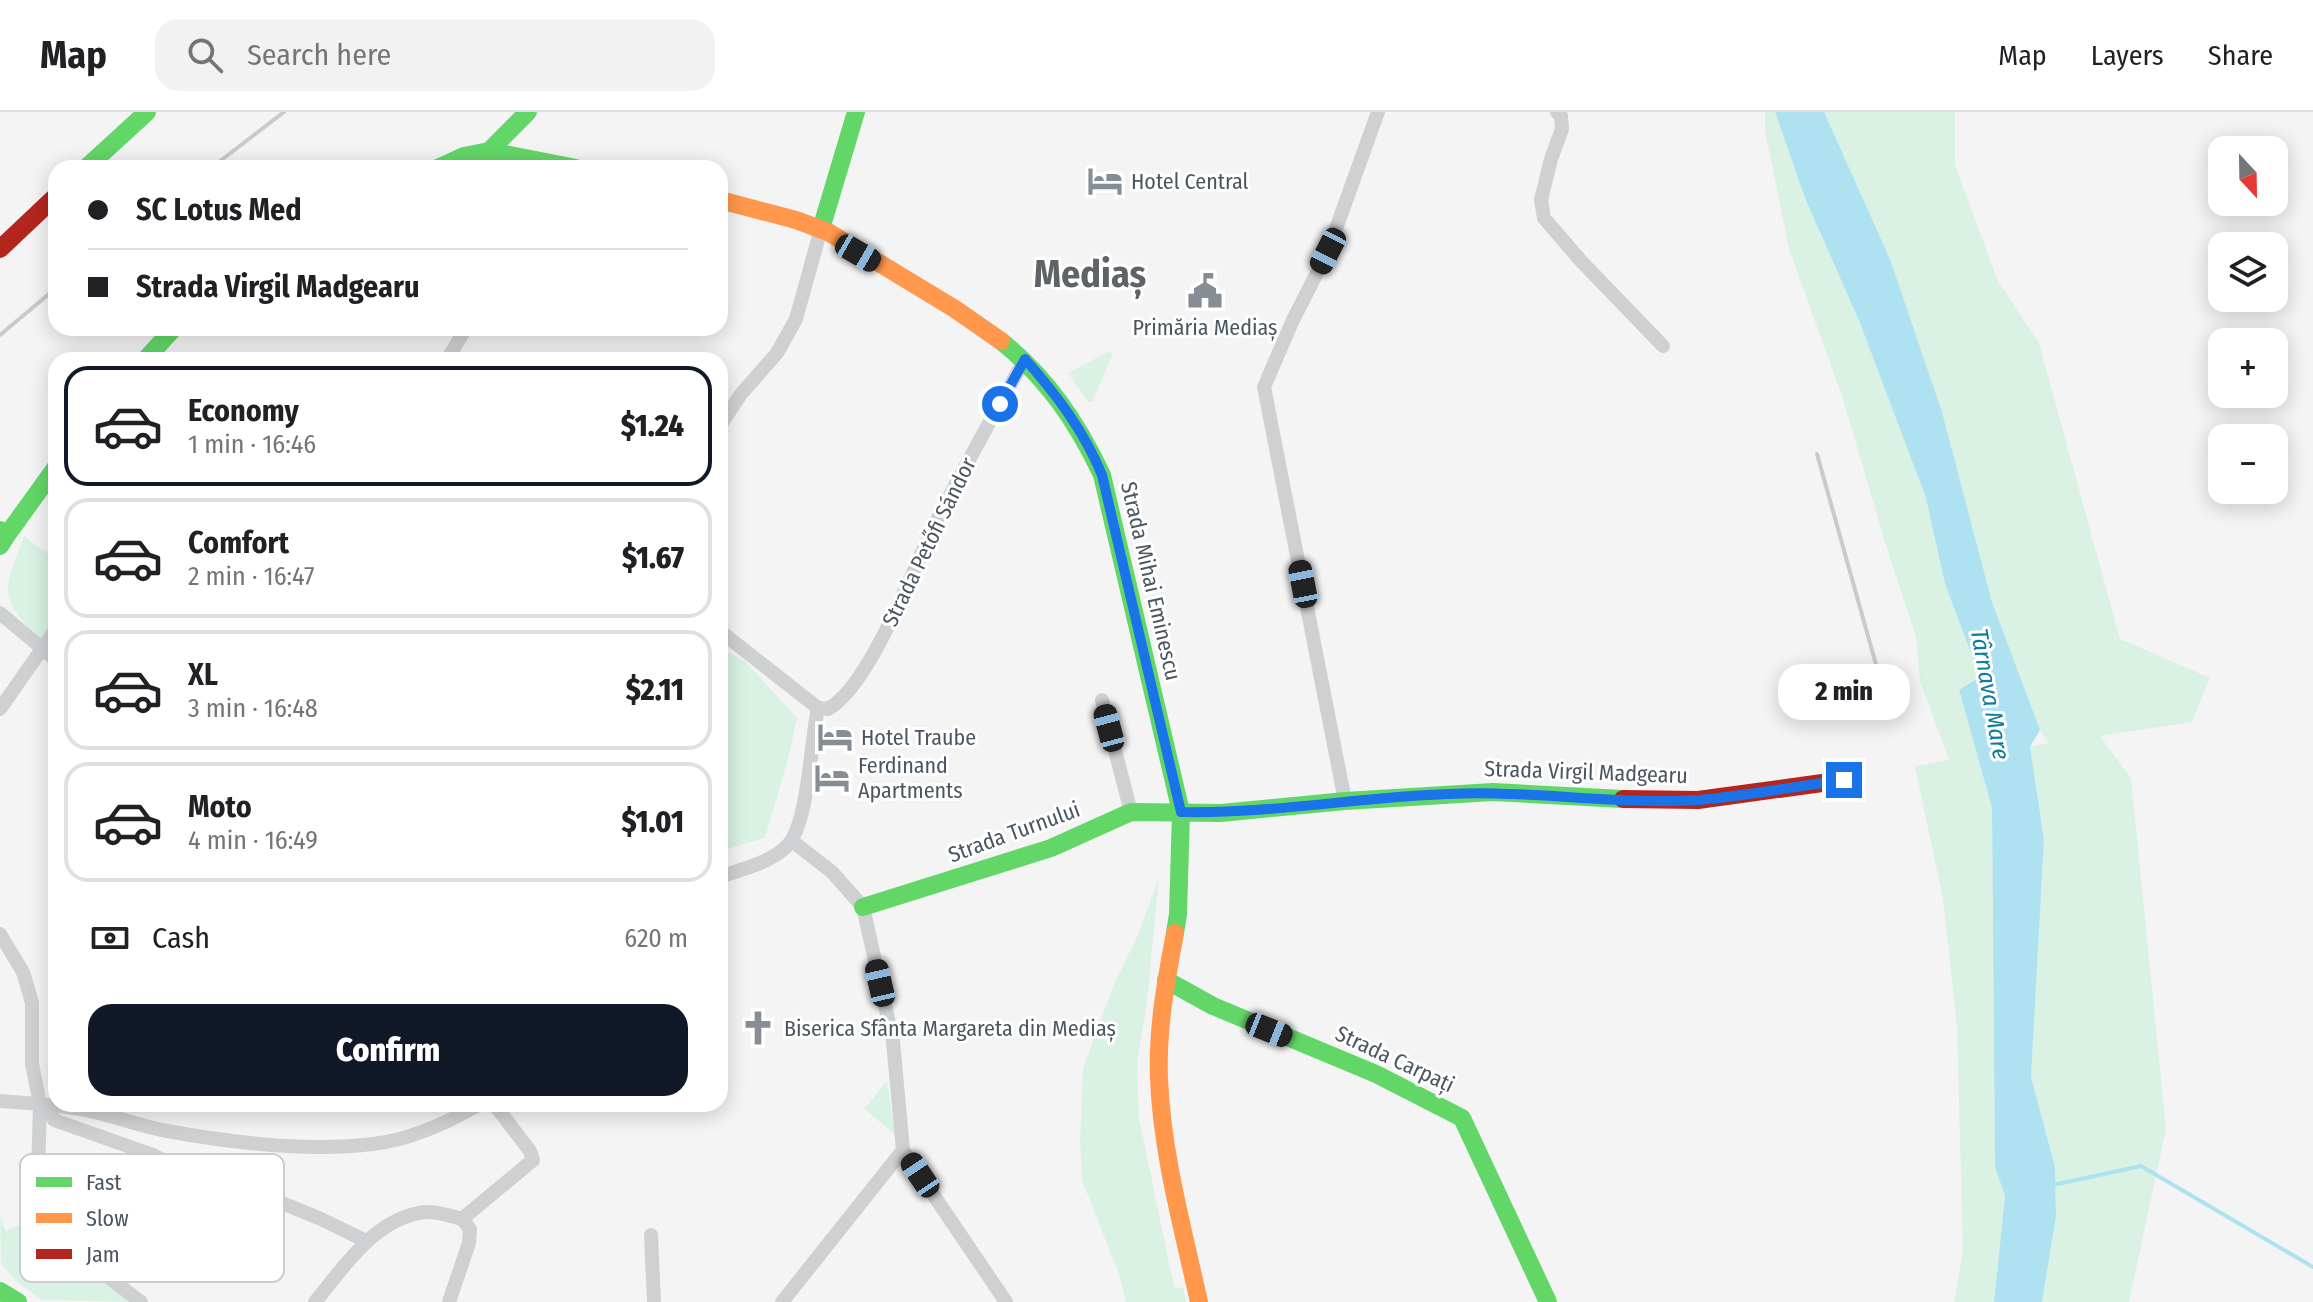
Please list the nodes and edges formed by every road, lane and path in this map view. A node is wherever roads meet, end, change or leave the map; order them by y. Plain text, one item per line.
1 (147, 112) edge
2 (528, 112) edge
3 (856, 112) edge
4 (1378, 112) edge
5 (1557, 112) edge
6 (489, 151) junction
7 (95, 160) edge
8 (469, 160) edge
9 (535, 160) edge
10 (728, 202) edge
11 (48, 204) edge
12 (821, 229) junction
13 (0, 249) edge
14 (167, 336) edge
15 (1663, 346) dead end
16 (152, 352) edge
17 (1025, 359) junction
18 (728, 414) edge
19 (48, 477) edge
20 (2, 533) edge
21 (0, 613) edge
22 (728, 637) edge
23 (48, 641) edge
24 (42, 650) junction
25 (48, 654) edge
26 (1102, 700) dead end
27 (818, 708) junction
28 (0, 709) edge
29 (1844, 780) dead end
30 (1345, 801) junction
31 (1131, 812) junction
32 (1181, 812) junction
33 (792, 841) junction
34 (728, 874) edge
35 (863, 907) junction
36 (0, 934) edge
37 (1166, 980) junction
38 (0, 1101) edge
39 (44, 1104) junction
40 (48, 1105) edge
41 (48, 1110) edge
42 (49, 1112) edge
43 (94, 1112) edge
44 (464, 1112) edge
45 (500, 1112) edge
46 (903, 1150) junction
47 (41, 1154) edge
48 (150, 1154) edge
49 (284, 1204) edge
50 (462, 1219) junction
51 (651, 1235) dead end
52 (366, 1241) junction
53 (115, 1282) edge
54 (0, 1291) edge
55 (18, 1302) edge
56 (141, 1302) edge
57 (315, 1302) edge
58 (449, 1302) edge
59 (654, 1302) edge
60 (782, 1302) edge
61 (1006, 1302) edge
62 (1199, 1302) edge
63 (1548, 1302) edge

1 - 7 main road
2 - 6 main road
3 - 12 main road
4 - 30 street
5 - 15 street
6 - 8 main road
6 - 9 main road
10 - 12 main road, Strada Mihai Eminescu
11 - 13 main road
12 - 17 main road, Strada Mihai Eminescu
12 - 18 street
14 - 16 main road
17 - 27 street, Strada Petőfi Sándor
17 - 32 main road, Strada Mihai Eminescu
19 - 20 main road
21 - 24 street
22 - 27 street
23 - 24 street
24 - 25 street
24 - 28 street
26 - 31 street
27 - 33 street
29 - 30 main road, Strada Virgil Madgearu
30 - 32 main road, Strada Virgil Madgearu
31 - 32 main road, Strada Turnului
31 - 35 main road, Strada Turnului
32 - 37 main road, Strada Mihai Eminescu
33 - 34 street
33 - 35 street
35 - 46 street
36 - 39 street
37 - 62 main road, Strada Mihai Eminescu
37 - 63 main road, Strada Carpați
38 - 39 street
39 - 40 street
39 - 41 street
39 - 47 street
42 - 48 street
43 - 44 street
45 - 50 street
46 - 60 street
46 - 61 street
49 - 52 street
50 - 52 street
50 - 58 street
51 - 59 street
52 - 57 street
53 - 56 street
54 - 55 main road

